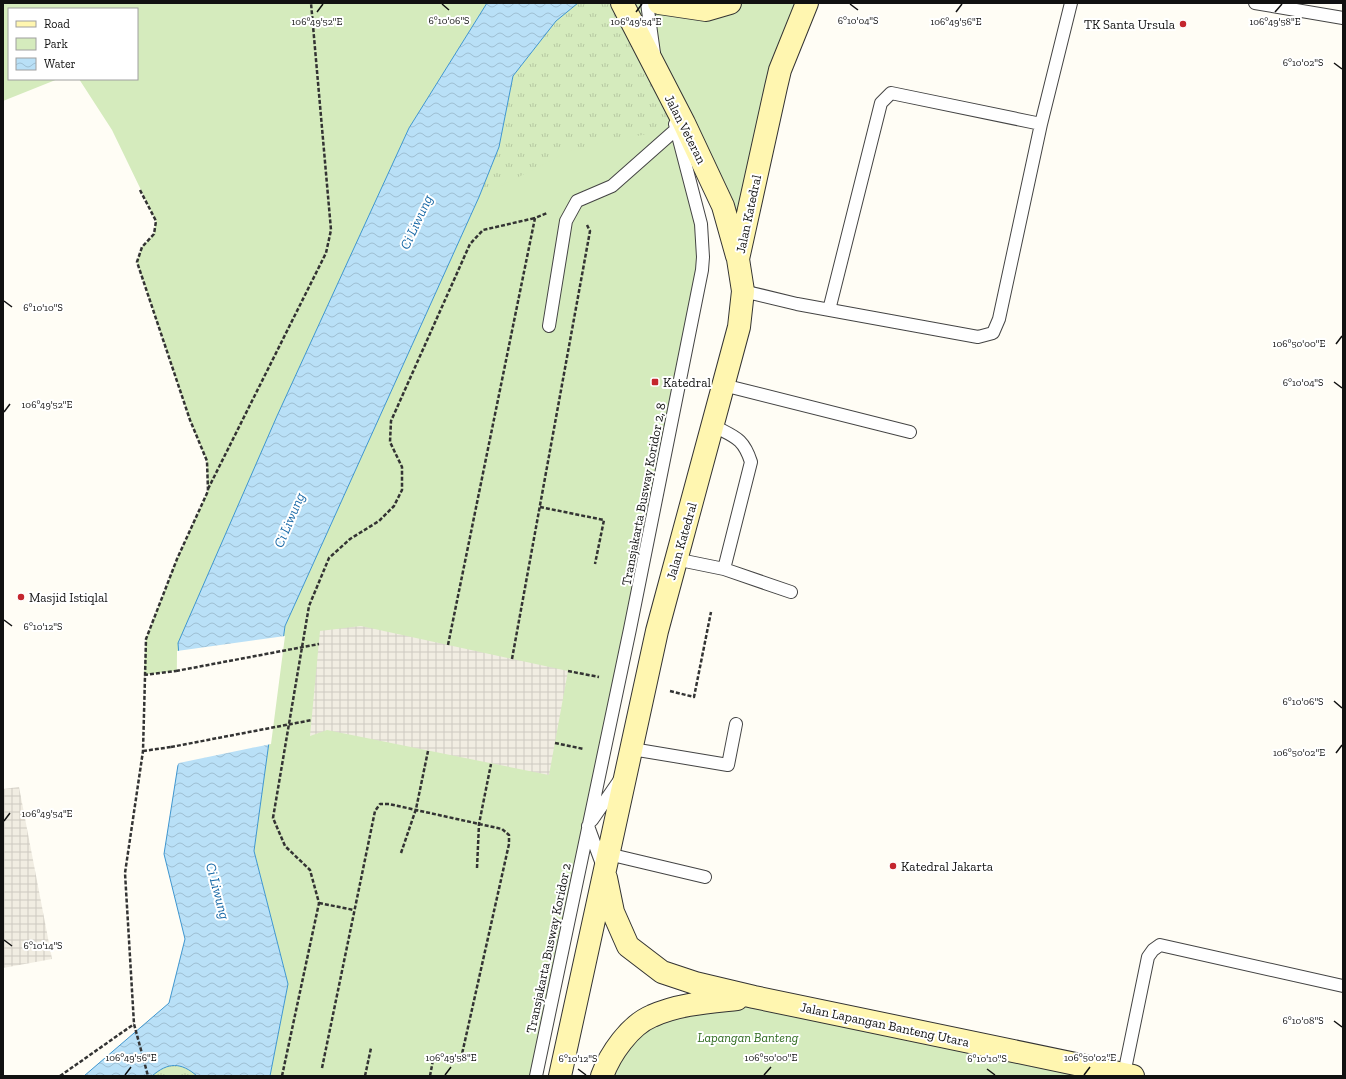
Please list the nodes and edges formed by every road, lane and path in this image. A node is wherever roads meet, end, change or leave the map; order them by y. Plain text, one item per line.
1 (311, 3) edge
2 (622, 3) edge
3 (647, 3) edge
4 (659, 3) edge
5 (730, 3) edge
6 (807, 3) edge
7 (1071, 3) edge
8 (1255, 3) edge
9 (1343, 18) edge
10 (656, 71) junction
11 (1041, 124) junction
12 (680, 126) junction
13 (140, 190) dead end
14 (577, 201) junction
15 (535, 218) junction
16 (738, 259) junction
17 (743, 291) junction
18 (829, 310) junction
19 (549, 326) dead end
20 (723, 385) junction
21 (712, 425) junction
22 (910, 432) dead end
23 (208, 491) junction
24 (540, 507) junction
25 (675, 559) junction
26 (595, 564) dead end
27 (724, 569) junction
28 (791, 592) dead end
29 (711, 612) dead end
30 (319, 644) dead end
31 (448, 645) dead end
32 (512, 659) dead end
33 (568, 671) dead end
34 (144, 675) junction
35 (619, 681) junction
36 (694, 697) dead end
37 (312, 720) dead end
38 (736, 724) dead end
39 (555, 743) dead end
40 (632, 749) junction
41 (587, 750) dead end
42 (143, 751) junction
43 (428, 751) dead end
44 (491, 764) dead end
45 (627, 771) junction
46 (416, 809) junction
47 (479, 824) junction
48 (588, 826) junction
49 (401, 853) dead end
50 (606, 862) junction
51 (477, 868) dead end
52 (705, 877) dead end
53 (319, 903) junction
54 (354, 910) junction
55 (1343, 986) edge
56 (754, 997) junction
57 (134, 1024) junction
58 (371, 1048) dead end
59 (433, 1060) dead end
60 (460, 1062) dead end
61 (322, 1068) dead end
62 (1129, 1075) edge
63 (60, 1076) edge
64 (148, 1076) edge
65 (282, 1076) edge
66 (365, 1076) edge
67 (430, 1076) edge
68 (536, 1076) edge
69 (560, 1076) edge
70 (602, 1076) edge

1 - 23 path
2 - 10 main road, Jalan Veteran
3 - 10 lane
4 - 5 main road
6 - 16 main road, Jalan Katedral
7 - 11 lane
8 - 9 lane
10 - 12 main road, Jalan Veteran
11 - 18 lane
11 - 18 lane
12 - 14 lane
12 - 16 main road, Jalan Veteran
12 - 35 lane, Transjakarta Busway Koridor 2, 8
13 - 23 path
14 - 15 path
14 - 19 lane
14 - 24 path
15 - 31 path
15 - 53 path
16 - 17 main road, Jalan Katedral
17 - 18 lane
17 - 20 main road, Jalan Katedral
20 - 21 main road, Jalan Katedral
20 - 22 lane
21 - 25 main road, Jalan Katedral
21 - 27 lane
23 - 34 path
24 - 26 path
24 - 32 path
25 - 27 lane
25 - 40 main road, Jalan Katedral
27 - 28 lane
29 - 36 path
30 - 34 path, bridge
33 - 35 path
34 - 42 path
35 - 48 lane, Transjakarta Busway Koridor 2, 8
37 - 42 path, bridge
38 - 40 lane
39 - 41 path
40 - 45 main road, Jalan Katedral
42 - 57 path
43 - 46 path
44 - 47 path
45 - 48 lane
45 - 50 main road, Jalan Katedral
46 - 47 path
46 - 49 path
46 - 54 path
47 - 51 path
47 - 60 path
48 - 50 lane
48 - 68 lane, Transjakarta Busway Koridor 2
50 - 52 lane
50 - 56 main road, Jalan Katedral
50 - 69 main road
53 - 54 path
53 - 65 path
54 - 61 path
55 - 62 lane
56 - 62 main road, Jalan Lapangan Banteng Utara
56 - 70 main road
57 - 63 path
57 - 64 path
58 - 66 path
59 - 67 path

